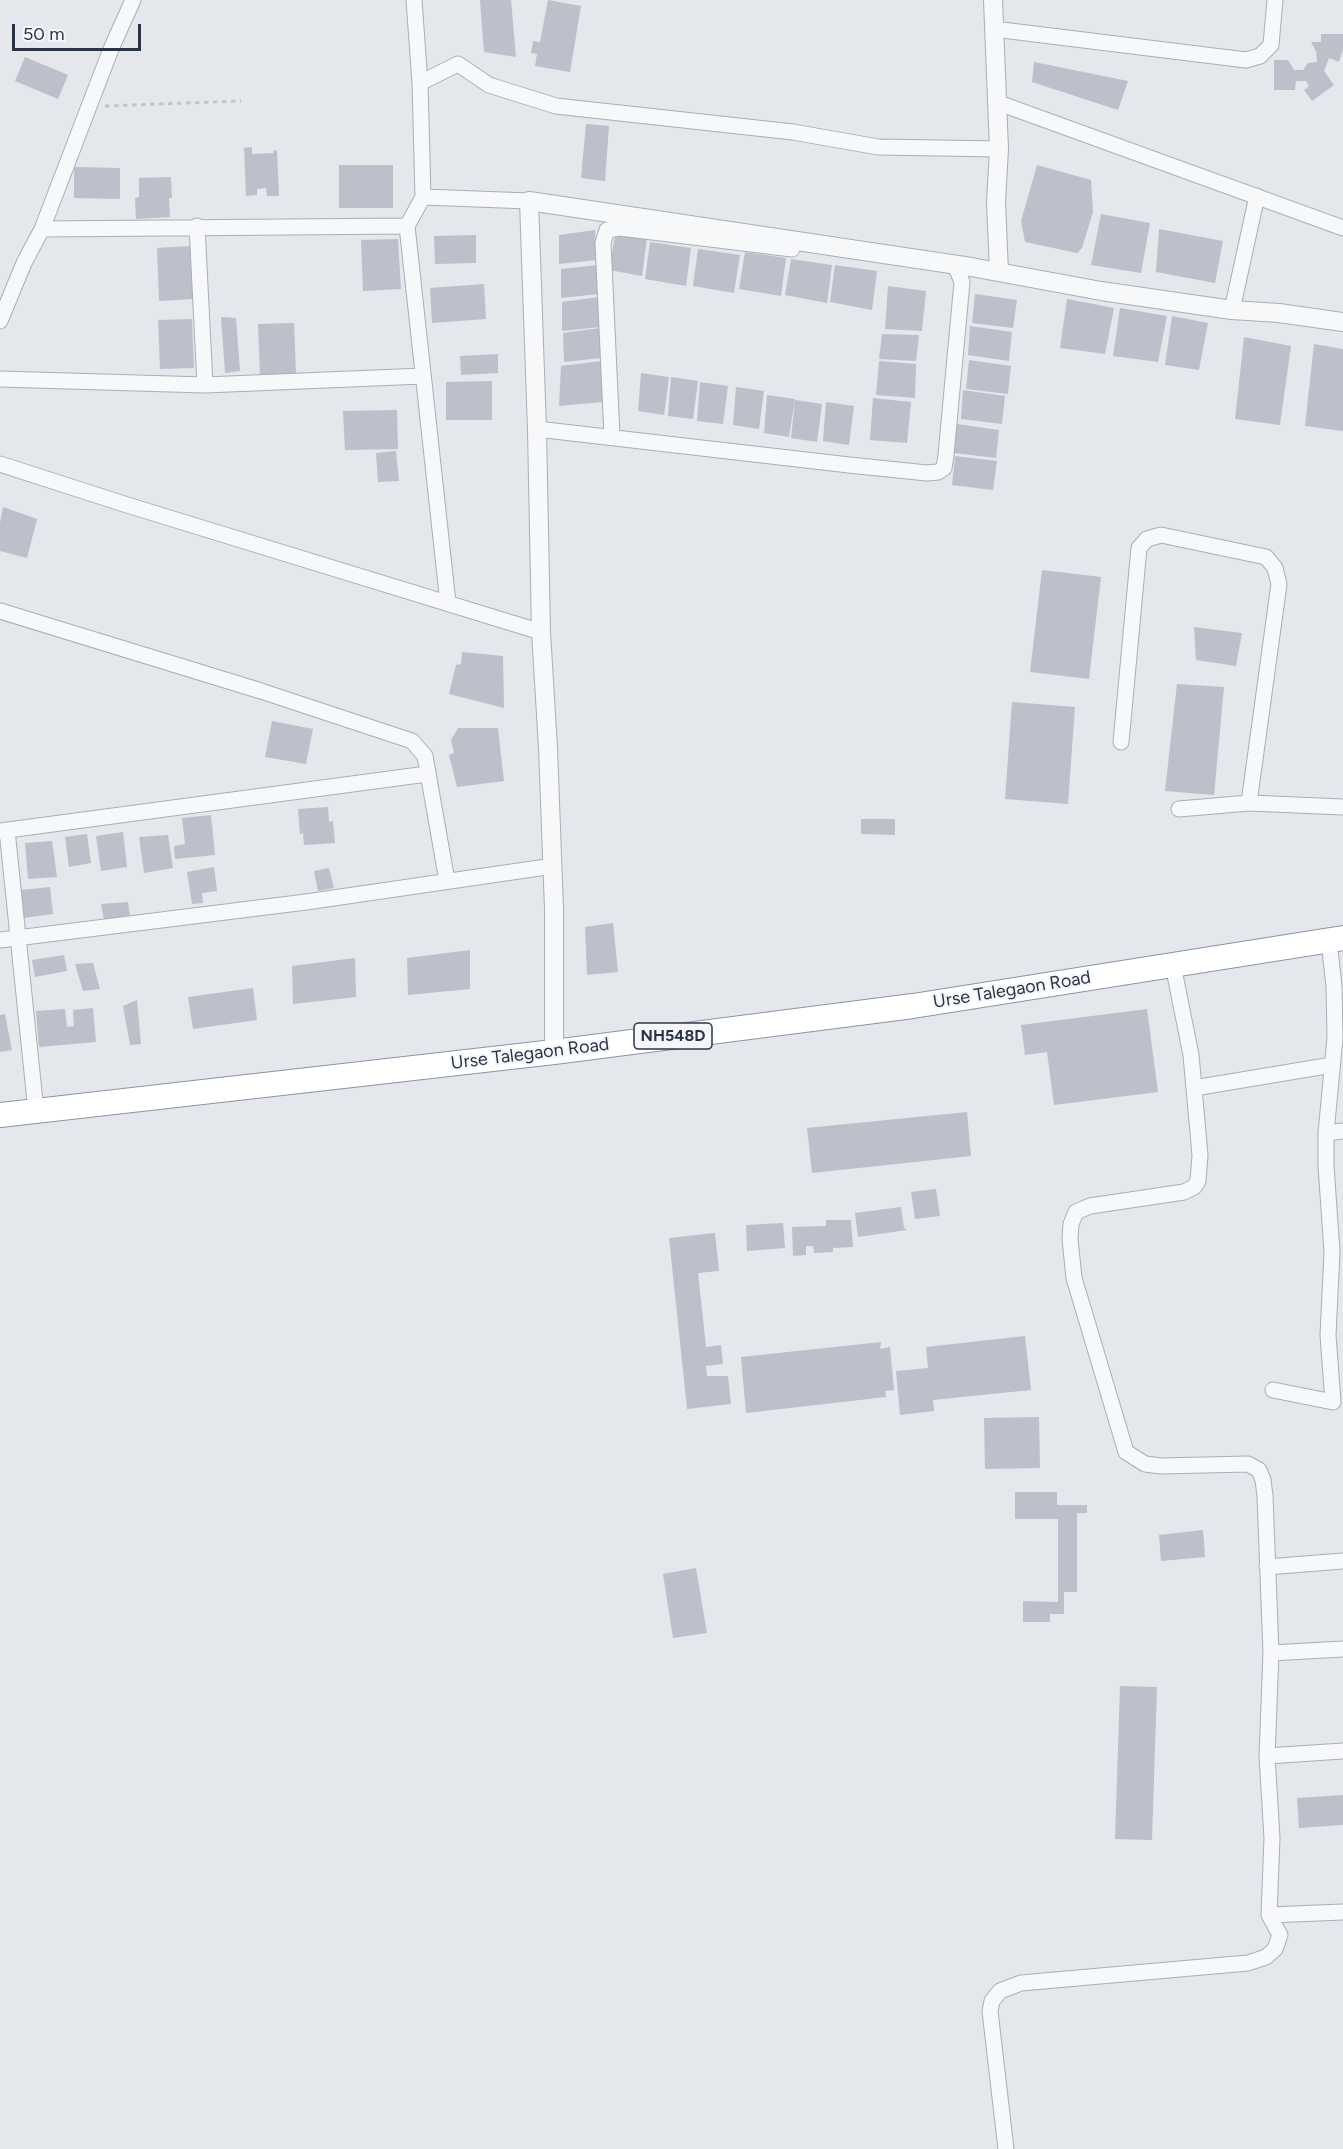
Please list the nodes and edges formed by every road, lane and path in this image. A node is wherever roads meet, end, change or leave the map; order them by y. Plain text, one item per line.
1 (133, 0) edge
2 (414, 0) edge
3 (993, 0) edge
4 (1275, 0) edge
5 (994, 29) junction
6 (420, 83) junction
7 (242, 101) dead end
8 (996, 102) junction
9 (89, 106) junction
10 (999, 149) junction
11 (1257, 196) junction
12 (423, 197) junction
13 (529, 201) junction
14 (197, 226) junction
15 (407, 226) junction
16 (1343, 228) edge
17 (42, 229) junction
18 (871, 259) dead end
19 (955, 265) junction
20 (999, 272) junction
21 (1232, 310) junction
22 (0, 321) edge
23 (1343, 322) edge
24 (423, 376) junction
25 (0, 379) edge
26 (205, 385) junction
27 (537, 429) junction
28 (612, 436) junction
29 (0, 464) edge
30 (447, 603) junction
31 (0, 611) edge
32 (541, 632) junction
33 (1121, 742) dead end
34 (427, 774) junction
35 (1249, 803) junction
36 (1343, 807) edge
37 (1179, 809) dead end
38 (3, 831) edge
39 (553, 866) junction
40 (447, 881) junction
41 (18, 937) junction
42 (1336, 939) edge
43 (0, 940) edge
44 (1173, 965) junction
45 (1339, 1017) edge
46 (554, 1052) junction
47 (1332, 1065) junction
48 (1194, 1088) junction
49 (36, 1111) junction
50 (0, 1115) edge
51 (1343, 1131) edge
52 (1326, 1133) junction
53 (1273, 1390) dead end
54 (1343, 1561) edge
55 (1267, 1567) junction
56 (1343, 1649) edge
57 (1271, 1653) junction
58 (1343, 1751) edge
59 (1267, 1755) junction
60 (1343, 1912) edge
61 (1269, 1915) junction
62 (1006, 2149) edge

1 - 9 street
2 - 6 street
3 - 5 street
4 - 5 street
5 - 8 street
6 - 10 street
6 - 12 street
7 - 9 path
8 - 10 street
8 - 11 street
9 - 17 street
10 - 20 street
11 - 16 street
11 - 21 street
12 - 13 street
12 - 15 street
13 - 19 street
13 - 27 street
14 - 15 street
14 - 17 street
14 - 26 street
15 - 24 street
17 - 22 street
18 - 28 street
19 - 20 street
19 - 28 street
20 - 21 street
21 - 23 street
24 - 26 street
24 - 30 street
25 - 26 street
27 - 28 street
27 - 32 street
29 - 30 street
30 - 32 street
31 - 34 street
32 - 39 street
33 - 35 street
34 - 38 street
34 - 40 street
35 - 36 street
35 - 37 street
38 - 41 street
39 - 40 street
39 - 46 street
40 - 41 street
41 - 43 street
41 - 49 street
42 - 44 highway, Urse Talegaon Road / NH548D
42 - 45 street
44 - 46 highway, Urse Talegaon Road / NH548D
44 - 48 street
45 - 47 street
46 - 49 highway, Urse Talegaon Road / NH548D
47 - 48 street
47 - 52 street
48 - 55 street
49 - 50 highway, Urse Talegaon Road / NH548D
51 - 52 street
52 - 53 street
54 - 55 street
55 - 57 street
56 - 57 street
57 - 59 street
58 - 59 street
59 - 61 street
60 - 61 street
61 - 62 street

